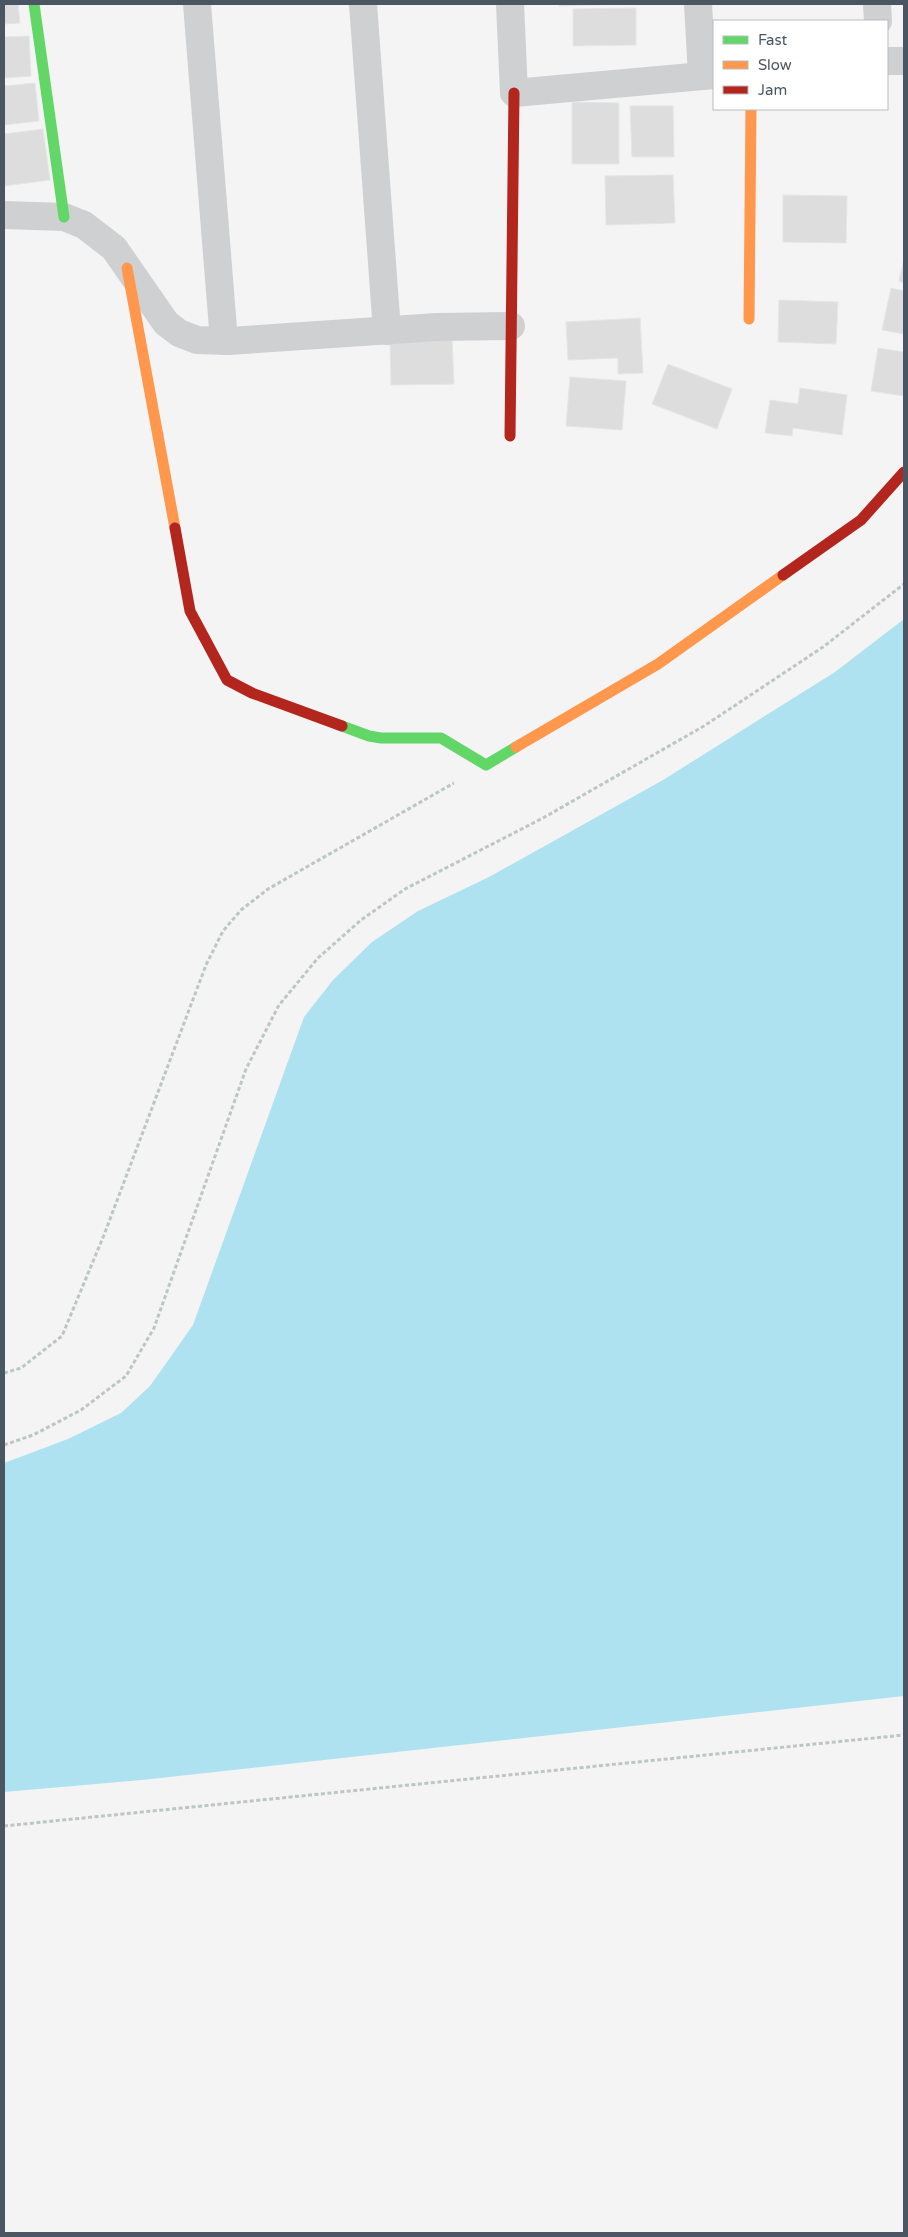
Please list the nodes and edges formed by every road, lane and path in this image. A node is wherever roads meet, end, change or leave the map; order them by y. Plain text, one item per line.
1 (34, 4) edge
2 (196, 4) edge
3 (363, 4) edge
4 (510, 4) edge
5 (698, 4) edge
6 (877, 4) edge
7 (878, 20) edge
8 (888, 61) edge
9 (904, 61) edge
10 (708, 76) edge
11 (514, 93) junction
12 (751, 110) edge
13 (4, 214) edge
14 (64, 217) junction
15 (127, 268) junction
16 (749, 319) dead end
17 (511, 326) junction
18 (387, 331) junction
19 (224, 341) junction
20 (510, 436) dead end
21 (904, 472) edge
22 (904, 584) edge
23 (486, 765) junction
24 (4, 1373) edge
25 (4, 1444) edge
26 (904, 1735) edge
27 (4, 1826) edge

1 - 14 street
2 - 19 street
3 - 18 street
4 - 11 street
5 - 10 street
6 - 7 street
8 - 9 street
10 - 11 street
11 - 17 street
12 - 16 street
13 - 14 street
14 - 15 street
15 - 19 street
15 - 23 street
17 - 18 street
17 - 20 street
18 - 19 street
21 - 23 street
22 - 25 path
23 - 24 path
26 - 27 path

